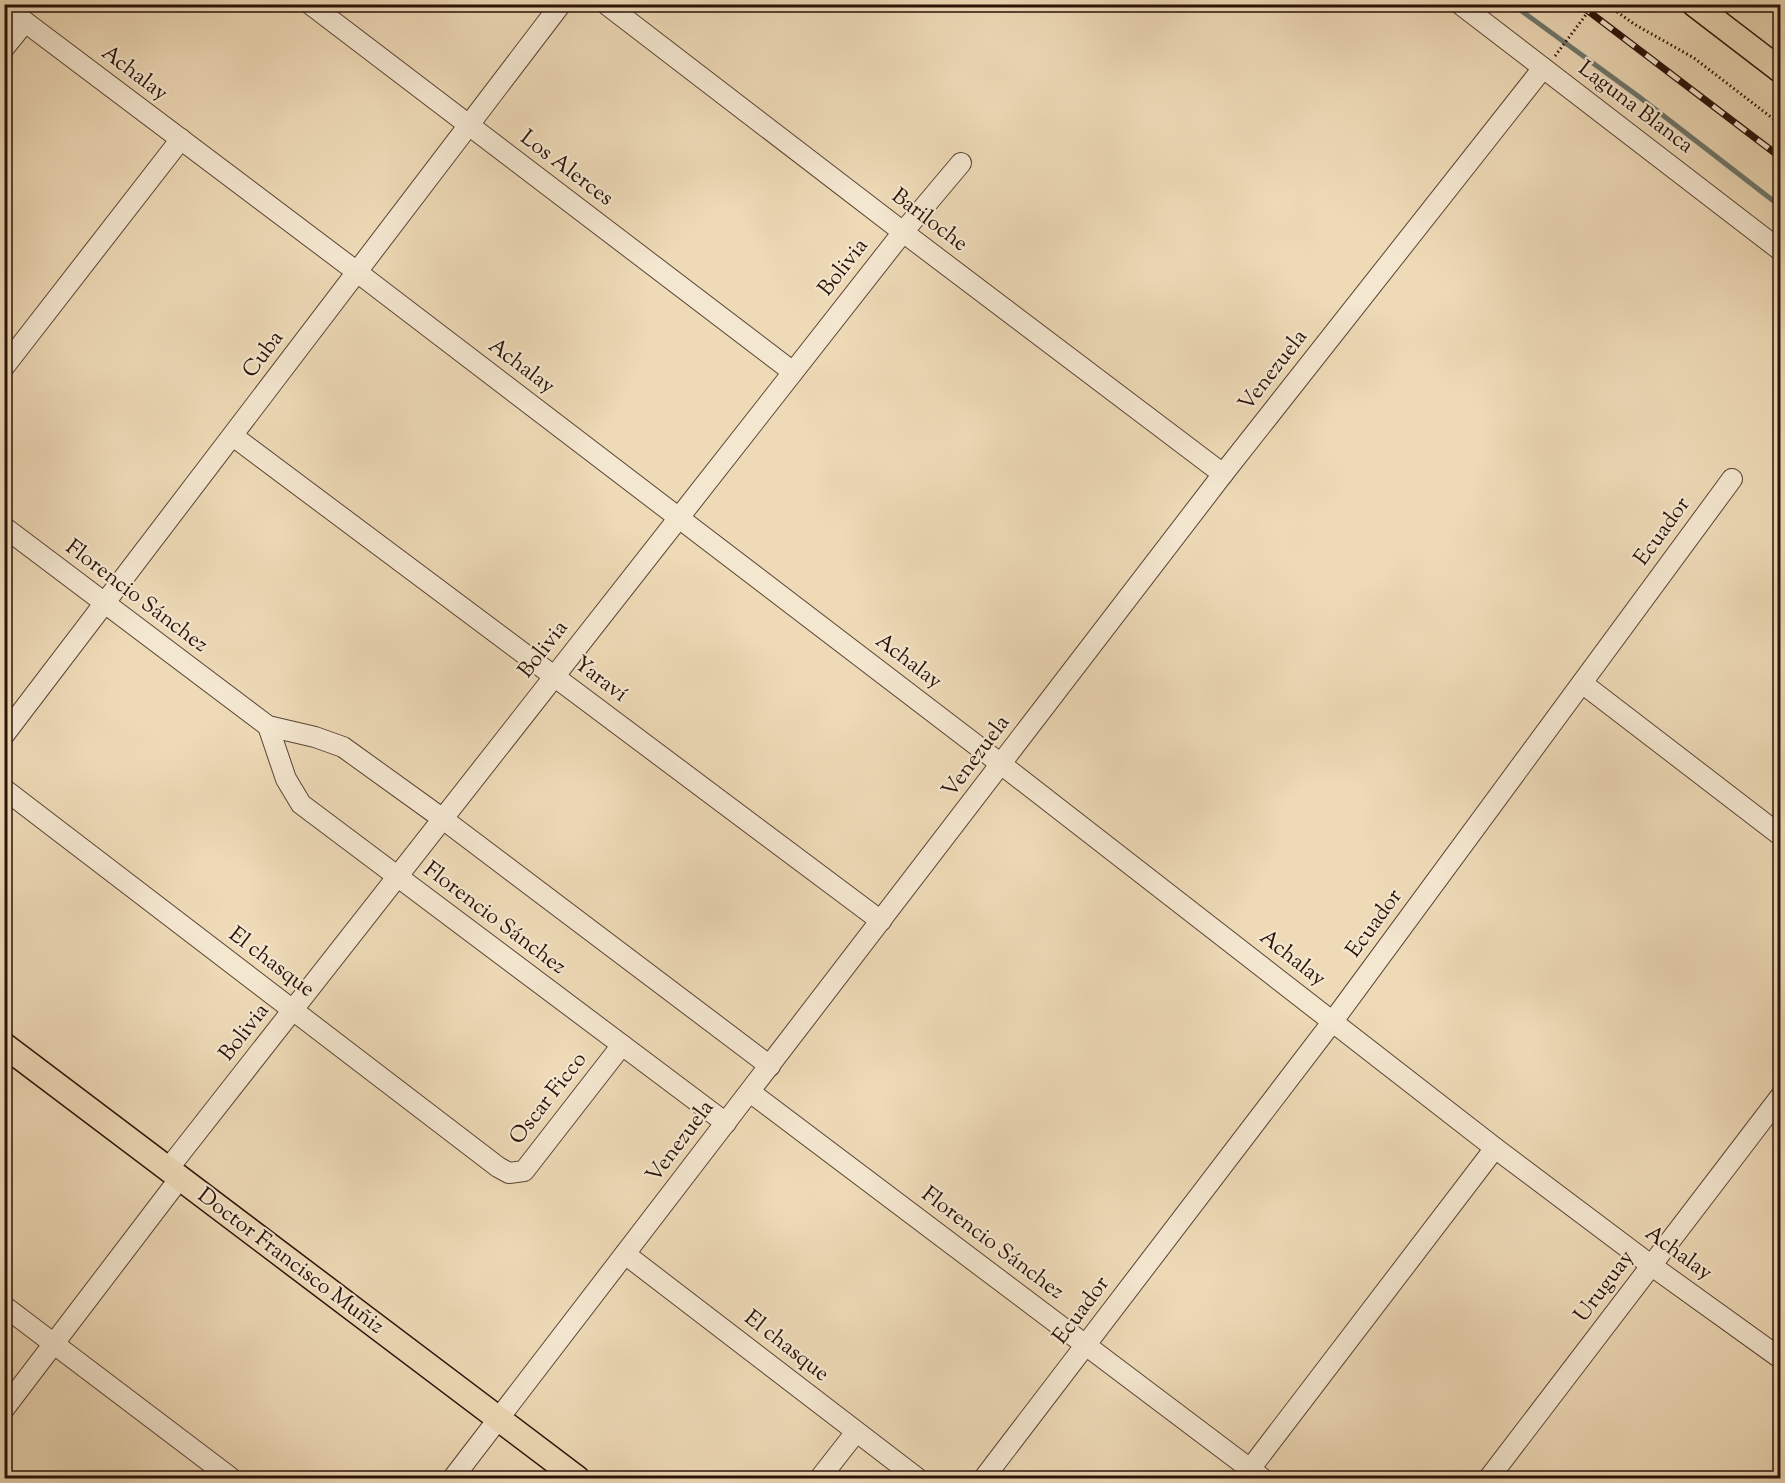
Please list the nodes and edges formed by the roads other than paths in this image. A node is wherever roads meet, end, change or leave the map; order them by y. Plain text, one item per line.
1 (310, 4) edge
2 (561, 4) edge
3 (606, 4) edge
4 (1460, 4) edge
5 (1694, 4) edge
6 (4, 6) edge
7 (25, 22) junction
8 (4, 48) edge
9 (1543, 68) junction
10 (1780, 70) edge
11 (469, 126) junction
12 (181, 139) junction
13 (961, 163) dead end
14 (903, 232) junction
15 (1780, 250) edge
16 (357, 272) junction
17 (4, 367) edge
18 (793, 372) junction
19 (233, 436) junction
20 (1223, 474) junction
21 (1732, 479) dead end
22 (679, 518) junction
23 (4, 527) edge
24 (105, 603) junction
25 (554, 676) junction
26 (1582, 683) junction
27 (268, 726) junction
28 (4, 735) edge
29 (1001, 764) junction
30 (4, 789) edge
31 (443, 819) junction
32 (1780, 835) edge
33 (398, 877) junction
34 (881, 921) junction
35 (294, 1010) junction
36 (1333, 1021) junction
37 (4, 1045) edge
38 (622, 1045) junction
39 (770, 1066) junction
40 (750, 1092) junction
41 (1780, 1097) edge
42 (726, 1123) junction
43 (1495, 1148) junction
44 (509, 1173) joint
45 (174, 1174) junction
46 (625, 1254) junction
47 (1652, 1266) junction
48 (4, 1306) edge
49 (54, 1344) junction
50 (1086, 1345) junction
51 (1780, 1358) edge
52 (4, 1409) edge
53 (499, 1419) junction
54 (856, 1432) junction
55 (1256, 1474) edge
56 (231, 1479) edge
57 (453, 1479) edge
58 (577, 1479) edge
59 (820, 1479) edge
60 (917, 1479) edge
61 (984, 1479) edge
62 (1489, 1479) edge

1 - 11 street, Los Alerces
2 - 11 street, Cuba
3 - 14 street, Bariloche
4 - 9 street, Laguna Blanca
5 - 10 main road
6 - 7 street, Achalay
7 - 8 street
7 - 12 street, Achalay
9 - 15 street, Laguna Blanca
9 - 20 street, Venezuela
11 - 16 street, Cuba
11 - 18 street, Los Alerces
12 - 16 street, Achalay
12 - 17 street
13 - 14 street, Bolivia
14 - 18 street, Bolivia
14 - 20 street, Bariloche
16 - 19 street, Cuba
16 - 22 street, Achalay
18 - 22 street, Bolivia
19 - 24 street, Cuba
19 - 25 street, Yaraví
20 - 29 street, Venezuela
21 - 26 street, Ecuador
22 - 25 street, Bolivia
22 - 29 street, Achalay
23 - 24 street, Florencio Sánchez
24 - 27 street, Florencio Sánchez
24 - 28 street, Cuba
25 - 31 street, Bolivia
25 - 34 street, Yaraví
26 - 32 street
26 - 36 street, Ecuador
27 - 31 street, Florencio Sánchez
27 - 33 street, Florencio Sánchez
29 - 34 street, Venezuela
29 - 36 street, Achalay
30 - 35 street, El chasque
31 - 33 street, Bolivia
31 - 39 street, Florencio Sánchez
33 - 35 street, Bolivia
33 - 38 street, Florencio Sánchez
34 - 39 street, Venezuela
35 - 44 street, El chasque
35 - 45 street, Bolivia
36 - 43 street, Achalay
36 - 50 street, Ecuador
37 - 45 main road, Doctor Francisco Muñiz
38 - 42 street, Florencio Sánchez
38 - 44 street, Oscar Ficco
39 - 40 street, Venezuela
40 - 42 street, Venezuela
40 - 50 street, Florencio Sánchez
41 - 47 street, Uruguay
42 - 46 street, Venezuela
43 - 47 street, Achalay
43 - 55 street
45 - 49 street, Bolivia
45 - 53 main road, Doctor Francisco Muñiz
46 - 53 street, Venezuela
46 - 54 street, El chasque
47 - 51 street, Achalay
47 - 62 street, Uruguay
48 - 49 street
49 - 52 street, Bolivia
49 - 56 street
50 - 55 street, Florencio Sánchez
50 - 61 street, Ecuador
53 - 57 street, Venezuela
53 - 58 main road, Doctor Francisco Muñiz
54 - 59 street
54 - 60 street, El chasque

